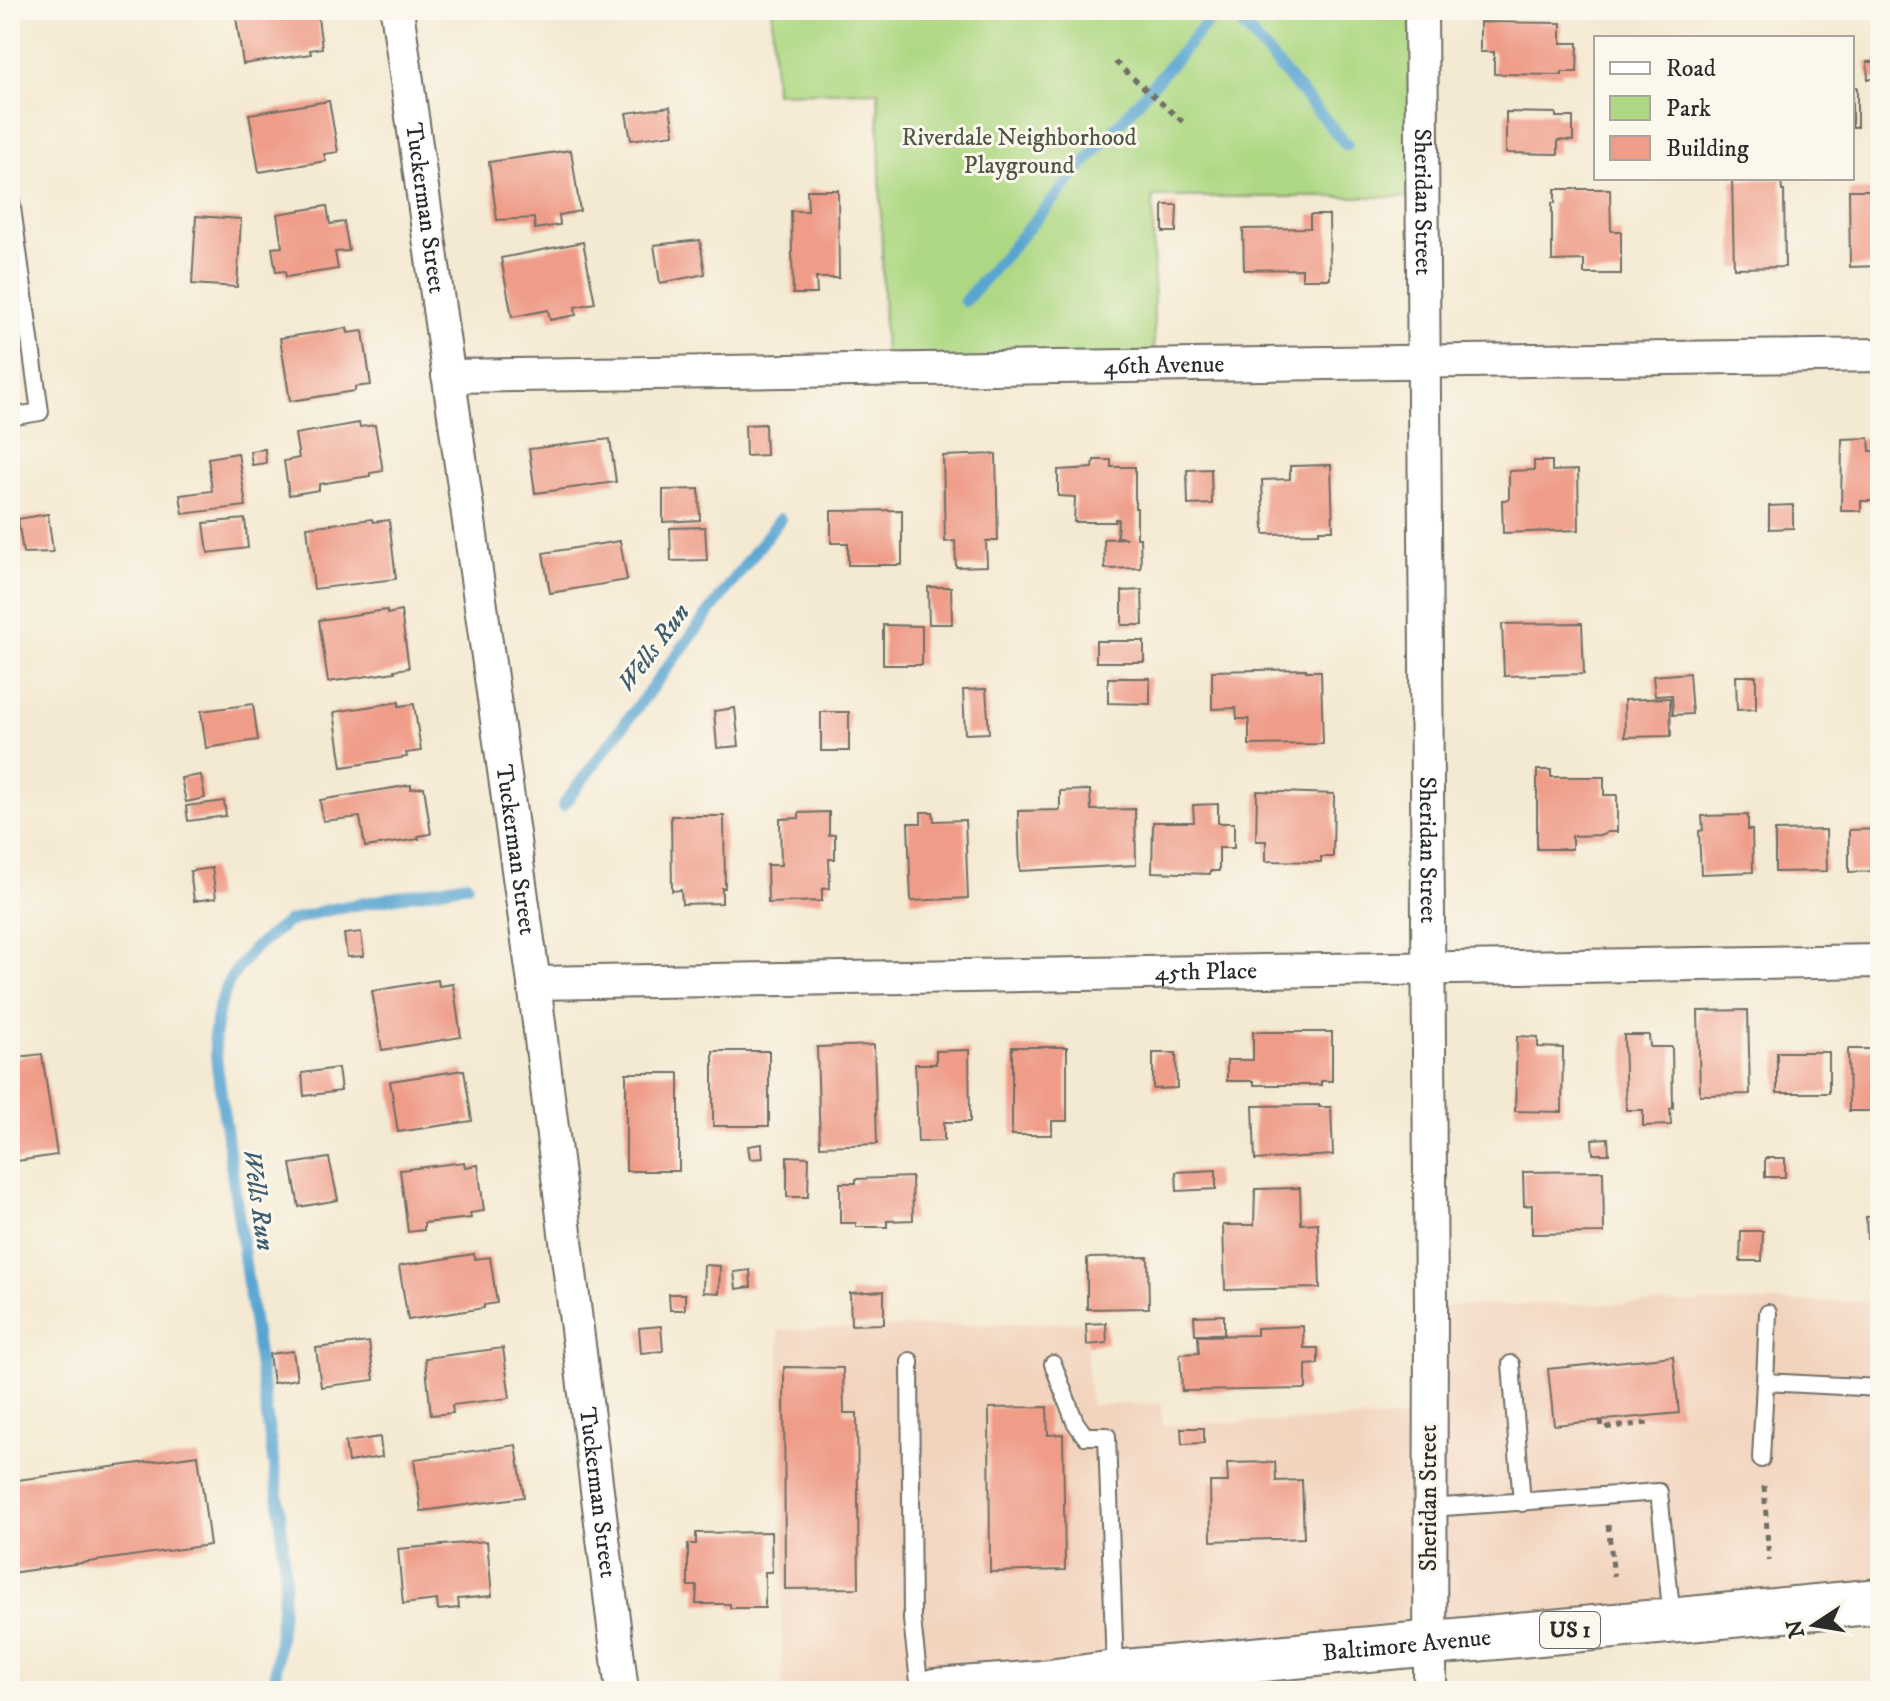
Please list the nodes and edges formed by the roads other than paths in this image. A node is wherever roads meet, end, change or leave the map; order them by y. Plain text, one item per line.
1 (397, 10) edge
2 (1421, 10) edge
3 (10, 193) edge
4 (1880, 355) edge
5 (1422, 362) junction
6 (448, 376) junction
7 (10, 417) edge
8 (1880, 961) edge
9 (1428, 968) junction
10 (534, 983) junction
11 (1768, 1313) dead end
12 (910, 1361) dead end
13 (1053, 1364) dead end
14 (1511, 1364) dead end
15 (1765, 1382) junction
16 (1880, 1388) edge
17 (1761, 1459) road end
18 (1522, 1503) junction
19 (1429, 1508) junction
20 (1880, 1601) edge
21 (1673, 1620) junction
22 (1428, 1644) junction
23 (1115, 1673) junction
24 (622, 1691) edge
25 (920, 1691) edge
26 (935, 1691) edge
27 (1430, 1691) edge

1 - 6 street, Tuckerman Street
2 - 5 street, Sheridan Street
3 - 7 lane
4 - 5 street, 46th Avenue
5 - 6 street, 46th Avenue
5 - 9 street, Sheridan Street
6 - 10 street, Tuckerman Street
8 - 9 street, 45th Place
9 - 10 street, 45th Place
9 - 19 street, Sheridan Street
10 - 24 street, Tuckerman Street
11 - 15 lane
12 - 25 lane
13 - 23 lane
14 - 18 lane
15 - 16 lane
15 - 17 lane
18 - 19 lane
18 - 21 lane
19 - 22 street, Sheridan Street
20 - 21 main road, Baltimore Avenue / US 1
21 - 22 main road, Baltimore Avenue / US 1
22 - 23 main road, Baltimore Avenue / US 1
22 - 27 street, Sheridan Street
23 - 26 main road, Baltimore Avenue / US 1

